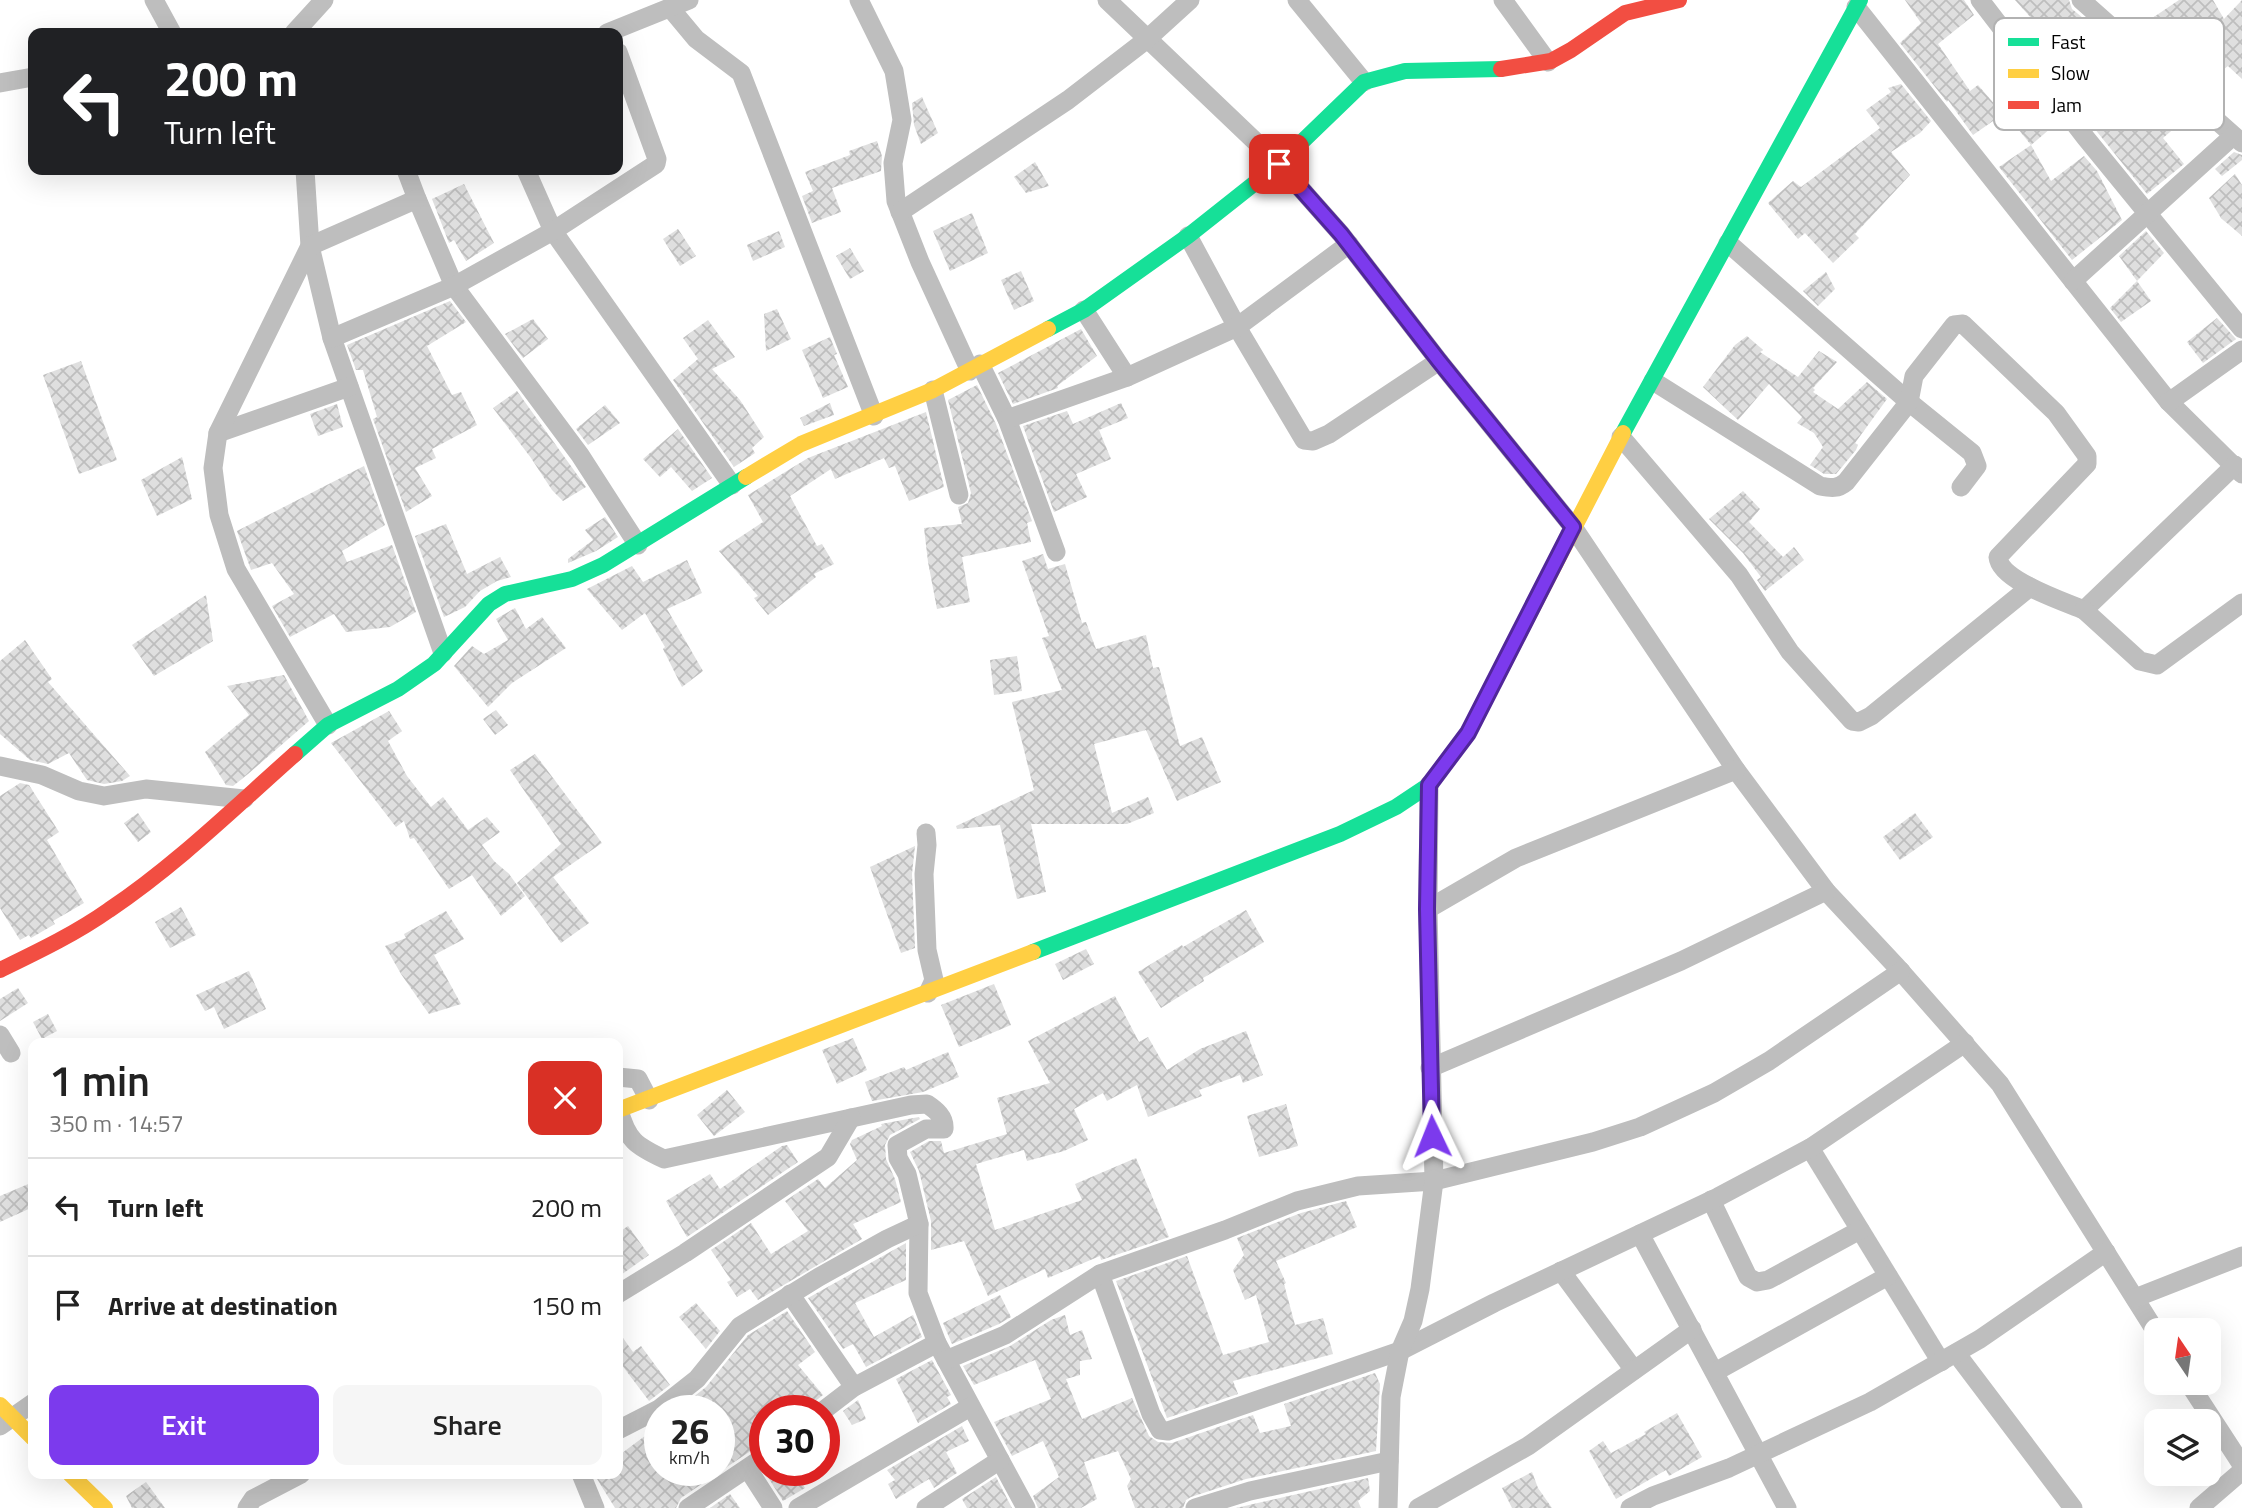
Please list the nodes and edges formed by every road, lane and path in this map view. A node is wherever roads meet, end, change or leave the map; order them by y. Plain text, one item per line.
1 (154, 0) edge
2 (324, 0) edge
3 (859, 0) edge
4 (1107, 0) edge
5 (1190, 0) edge
6 (1297, 0) edge
7 (1503, 0) edge
8 (1679, 0) edge
9 (1980, 0) edge
10 (2081, 0) edge
11 (680, 4) edge
12 (1858, 4) edge
13 (1994, 18) edge
14 (2101, 18) edge
15 (169, 28) edge
16 (299, 28) edge
17 (622, 28) edge
18 (1146, 40) junction
19 (1548, 62) junction
20 (623, 66) edge
21 (28, 78) edge
22 (1364, 82) junction
23 (0, 83) edge
24 (2080, 130) edge
25 (2237, 139) edge
26 (1279, 164) junction
27 (305, 175) edge
28 (409, 175) edge
29 (528, 175) edge
30 (417, 199) junction
31 (900, 212) junction
32 (2148, 214) junction
33 (553, 230) junction
34 (1188, 236) junction
35 (1728, 243) junction
36 (1349, 244) junction
37 (310, 246) junction
38 (2073, 281) junction
39 (454, 286) junction
40 (1083, 310) junction
41 (1237, 327) junction
42 (2242, 329) edge
43 (332, 338) junction
44 (2242, 350) edge
45 (1439, 361) junction
46 (975, 367) junction
47 (1127, 377) junction
48 (1653, 381) junction
49 (349, 387) junction
50 (933, 390) junction
51 (1909, 402) junction
52 (2169, 402) junction
53 (874, 416) junction
54 (1007, 419) junction
55 (218, 433) junction
56 (1621, 438) junction
57 (2239, 469) edge
58 (732, 485) junction
59 (1962, 487) dead end
60 (959, 495) dead end
61 (1573, 527) junction
62 (638, 545) junction
63 (1056, 552) dead end
64 (2030, 587) junction
65 (2242, 603) edge
66 (2084, 610) junction
67 (443, 653) junction
68 (328, 725) junction
69 (0, 766) edge
70 (1736, 770) junction
71 (1429, 785) junction
72 (244, 799) junction
73 (926, 833) dead end
74 (1826, 891) junction
75 (1427, 909) junction
76 (0, 970) edge
77 (1900, 971) junction
78 (928, 993) junction
79 (0, 1035) edge
80 (1965, 1042) junction
81 (11, 1052) dead end
82 (1430, 1068) junction
83 (623, 1078) edge
84 (649, 1100) junction
85 (623, 1108) edge
86 (851, 1118) junction
87 (623, 1128) edge
88 (1810, 1148) junction
89 (1434, 1181) junction
90 (1711, 1200) junction
91 (919, 1224) junction
92 (1860, 1230) junction
93 (1640, 1234) junction
94 (2106, 1252) junction
95 (2242, 1256) edge
96 (1562, 1271) junction
97 (1100, 1274) junction
98 (1888, 1276) junction
99 (623, 1291) edge
100 (790, 1294) junction
101 (2135, 1298) junction
102 (2147, 1318) edge
103 (1692, 1329) junction
104 (942, 1352) junction
105 (1401, 1352) junction
106 (1948, 1358) junction
107 (1634, 1370) junction
108 (1715, 1372) junction
109 (854, 1387) junction
110 (2196, 1395) edge
111 (840, 1398) edge
112 (28, 1405) edge
113 (970, 1407) junction
114 (4, 1416) edge
115 (623, 1427) edge
116 (28, 1434) edge
117 (1759, 1454) junction
118 (1000, 1461) junction
119 (1389, 1461) junction
120 (2242, 1465) edge
121 (748, 1469) joint
122 (2242, 1471) edge
123 (75, 1479) edge
124 (291, 1479) edge
125 (583, 1479) edge
126 (105, 1508) edge
127 (247, 1508) edge
128 (595, 1508) edge
129 (688, 1508) edge
130 (773, 1508) edge
131 (798, 1508) edge
132 (926, 1508) edge
133 (1026, 1508) edge
134 (1195, 1508) edge
135 (1388, 1508) edge
136 (1418, 1508) edge
137 (1630, 1508) edge
138 (1787, 1508) edge
139 (2073, 1508) edge
140 (2199, 1508) edge

1 - 15 street
2 - 16 street
3 - 31 street
4 - 18 street
5 - 18 street
6 - 22 street
7 - 19 street
8 - 19 street
9 - 13 street
10 - 14 street
11 - 17 street
11 - 53 street
12 - 35 street
12 - 38 street
18 - 26 street
18 - 31 street
19 - 22 street
20 - 33 street
21 - 23 street
22 - 26 street
24 - 32 street
25 - 32 street
26 - 34 street
26 - 36 street
27 - 37 street
28 - 30 street
29 - 33 street
30 - 37 street
30 - 39 street
31 - 46 street
32 - 38 street
32 - 42 street
33 - 39 street
33 - 58 street
34 - 40 street
34 - 41 street
35 - 48 street
35 - 51 street
36 - 41 street
36 - 45 street
37 - 43 street
37 - 55 street
38 - 52 street
39 - 43 street
39 - 62 street
40 - 46 street
40 - 47 street
41 - 45 street
41 - 47 street
43 - 49 street
44 - 52 street
45 - 61 street
46 - 50 street
46 - 54 street
47 - 54 street
48 - 51 street
48 - 56 street
49 - 55 street
49 - 67 street
50 - 53 street
50 - 60 street
51 - 59 street
51 - 64 street
52 - 57 street
53 - 58 street
54 - 63 street
55 - 68 street
56 - 61 street
56 - 64 street
57 - 66 street
58 - 62 street
61 - 70 street
61 - 71 street
62 - 67 street
64 - 66 street
65 - 66 street
67 - 68 street
68 - 72 street
69 - 72 street
70 - 74 street
70 - 75 street
71 - 75 street
71 - 78 street
72 - 76 street
73 - 78 street
74 - 77 street
74 - 82 street
75 - 82 street
77 - 80 street
77 - 89 street
78 - 84 street
79 - 81 street
80 - 88 street
80 - 94 street
82 - 89 street
83 - 84 street
84 - 85 street
86 - 87 street
86 - 91 street
86 - 99 street
88 - 90 street
88 - 92 street
89 - 97 street
89 - 105 street
90 - 92 street
90 - 93 street
91 - 100 street
91 - 104 street
92 - 98 street
93 - 96 street
93 - 103 street
94 - 101 street
94 - 106 street
95 - 101 street
96 - 105 street
96 - 107 street
97 - 104 street
97 - 105 street
98 - 106 street
98 - 108 street
100 - 109 street
100 - 115 street
101 - 102 street
103 - 107 street
103 - 108 street
104 - 109 street
104 - 113 street
105 - 119 street
106 - 117 street
106 - 139 street
107 - 136 street
108 - 117 street
109 - 111 street
110 - 120 street
112 - 114 street
113 - 118 street
113 - 131 street
114 - 116 street
117 - 137 street
117 - 138 street
118 - 132 street
118 - 133 street
119 - 134 street
119 - 135 street
121 - 129 street
121 - 130 street
122 - 140 street
123 - 126 street
124 - 127 street
125 - 128 street

